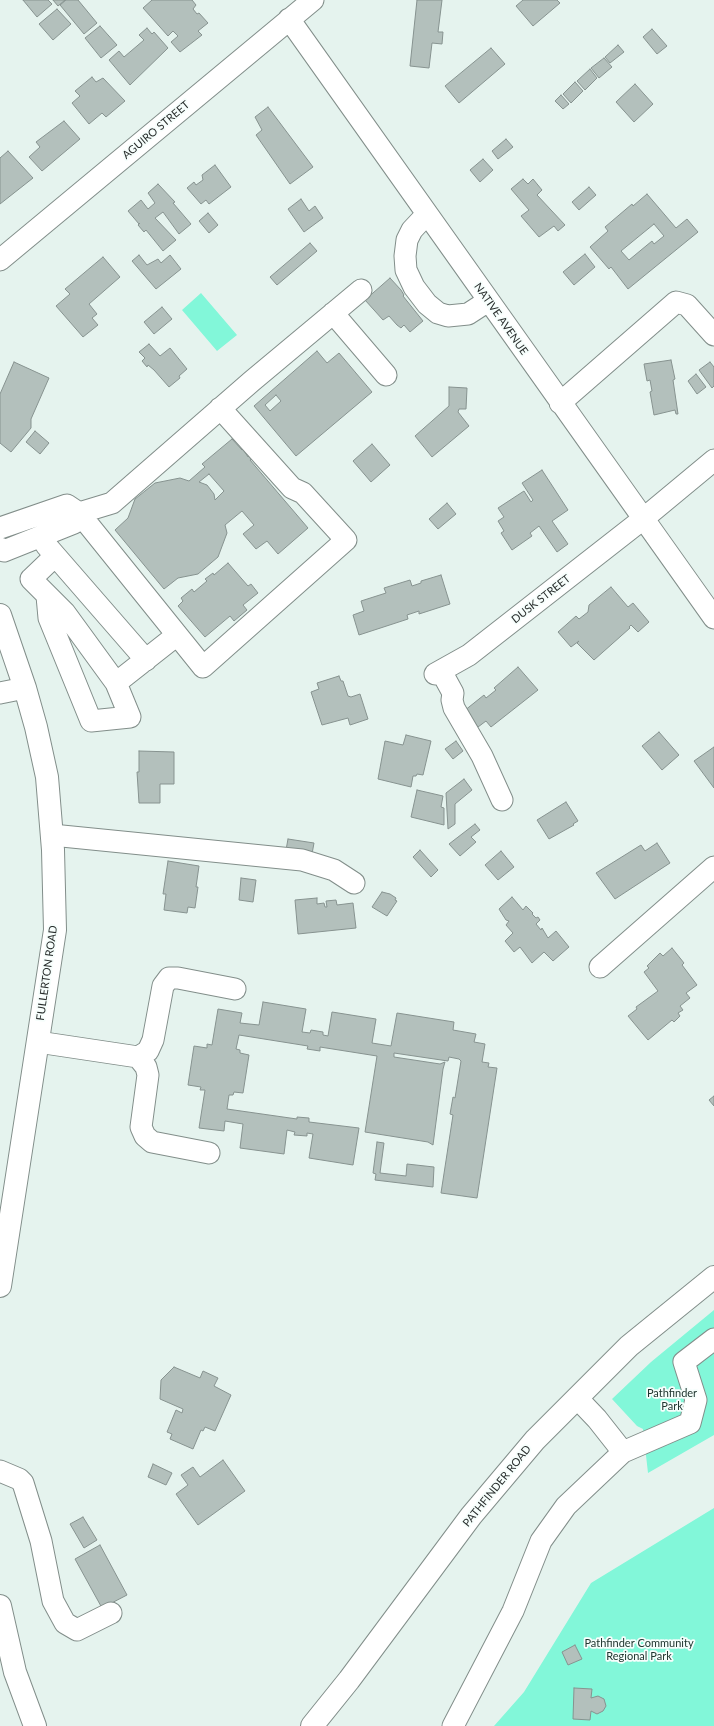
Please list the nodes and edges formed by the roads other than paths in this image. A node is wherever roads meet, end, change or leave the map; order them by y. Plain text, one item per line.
1 (313, 0) edge
2 (289, 20) junction
3 (427, 214) junction
4 (0, 260) edge
5 (360, 290) dead end
6 (488, 301) junction
7 (333, 313) junction
8 (714, 335) edge
9 (386, 376) dead end
10 (560, 402) junction
11 (220, 408) junction
12 (714, 460) edge
13 (79, 513) junction
14 (643, 519) junction
15 (0, 528) edge
16 (39, 538) junction
17 (0, 548) edge
18 (55, 556) junction
19 (47, 596) junction
20 (0, 615) edge
21 (714, 618) edge
22 (177, 635) junction
23 (146, 660) junction
24 (116, 683) junction
25 (25, 688) junction
26 (0, 693) edge
27 (502, 800) dead end
28 (52, 835) junction
29 (714, 867) edge
30 (354, 883) dead end
31 (600, 967) dead end
32 (235, 989) dead end
33 (38, 1042) junction
34 (138, 1057) junction
35 (209, 1153) dead end
36 (714, 1277) edge
37 (0, 1286) edge
38 (714, 1339) edge
39 (577, 1398) junction
40 (623, 1452) junction
41 (0, 1471) edge
42 (0, 1606) edge
43 (111, 1613) dead end
44 (35, 1726) edge
45 (312, 1726) edge
46 (453, 1726) edge

1 - 2 street, AGUIRO STREET
2 - 3 street, NATIVE AVENUE
2 - 4 street, AGUIRO STREET
3 - 6 street, NATIVE AVENUE
3 - 6 street
5 - 7 street
6 - 10 street, NATIVE AVENUE
7 - 9 street
7 - 11 street
8 - 10 street
10 - 14 street, NATIVE AVENUE
11 - 13 street
11 - 22 street
12 - 14 street, DUSK STREET
13 - 15 street
13 - 16 street
13 - 22 street
14 - 21 street, NATIVE AVENUE
14 - 27 street, DUSK STREET
16 - 17 street
16 - 18 street
18 - 19 street
18 - 23 street
19 - 24 street
19 - 24 street
20 - 25 main road, FULLERTON ROAD
22 - 23 street
23 - 24 street
25 - 26 street
25 - 28 main road, FULLERTON ROAD
28 - 30 street
28 - 33 main road, FULLERTON ROAD
29 - 31 street
32 - 34 street
33 - 34 street
33 - 37 main road, FULLERTON ROAD
34 - 35 street
36 - 39 main road, PATHFINDER ROAD
38 - 40 street
39 - 40 street
39 - 45 main road, PATHFINDER ROAD
40 - 46 street
41 - 43 street
42 - 44 main road

